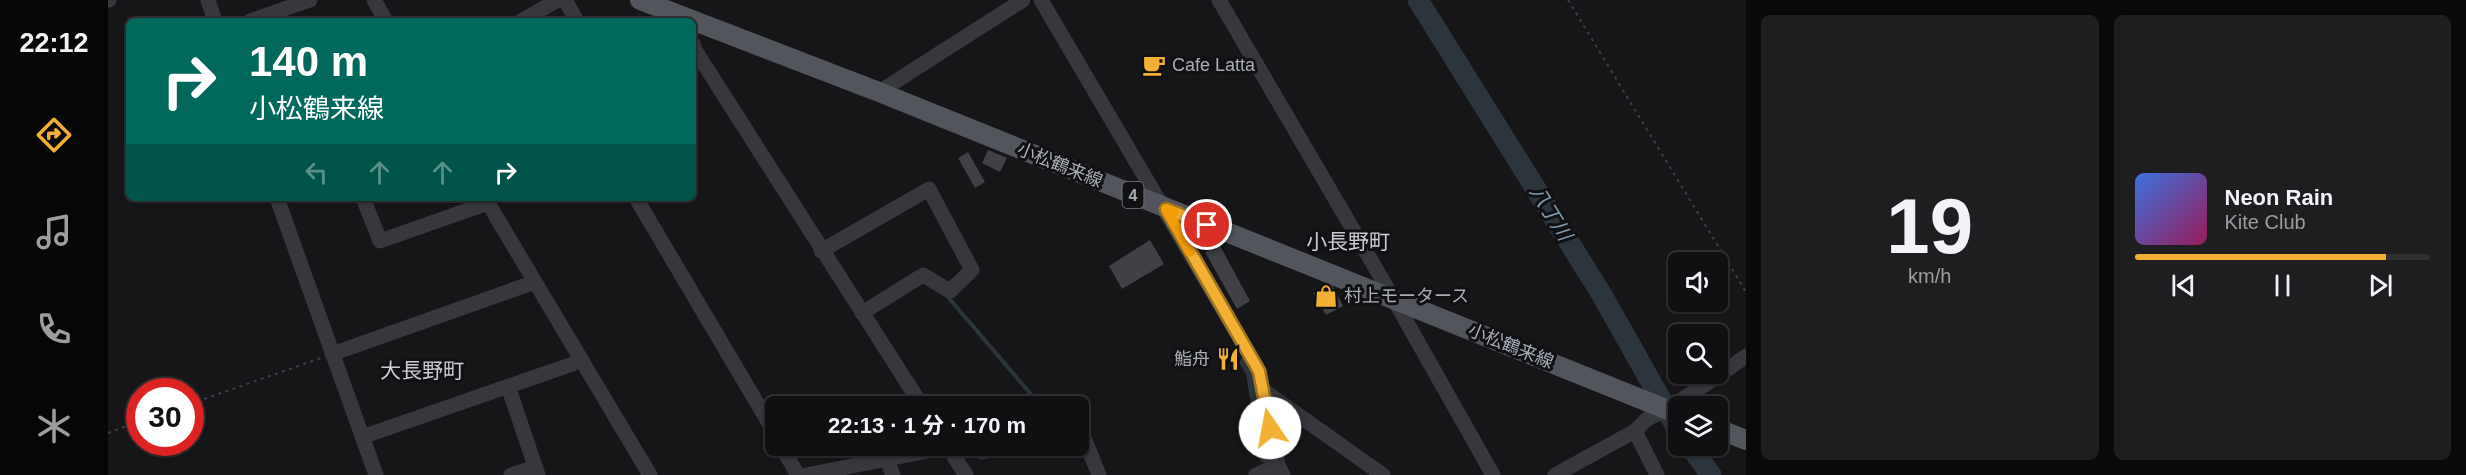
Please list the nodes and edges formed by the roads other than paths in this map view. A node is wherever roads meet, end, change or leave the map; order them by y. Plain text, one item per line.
1 (208, 0) edge
2 (310, 0) edge
3 (374, 0) edge
4 (558, 0) edge
5 (565, 0) edge
6 (640, 0) edge
7 (1023, 0) edge
8 (1041, 0) edge
9 (1219, 0) edge
10 (214, 18) edge
11 (259, 18) edge
12 (384, 18) edge
13 (526, 18) edge
14 (576, 18) edge
15 (685, 18) edge
16 (696, 22) edge
17 (696, 52) edge
18 (879, 92) junction
19 (278, 201) edge
20 (364, 201) edge
21 (484, 201) edge
22 (488, 201) edge
23 (638, 201) edge
24 (1166, 209) junction
25 (821, 251) junction
26 (536, 282) junction
27 (1393, 298) junction
28 (862, 313) junction
29 (332, 354) junction
30 (1746, 356) edge
31 (581, 361) junction
32 (508, 386) junction
33 (1263, 390) junction
34 (916, 396) edge
35 (1691, 396) edge
36 (1668, 406) edge
37 (1668, 411) edge
38 (765, 416) edge
39 (1635, 431) junction
40 (1728, 433) edge
41 (362, 437) junction
42 (1746, 440) edge
43 (1089, 450) edge
44 (788, 456) edge
45 (896, 456) edge
46 (954, 456) edge
47 (886, 458) junction
48 (1280, 470) edge
49 (537, 471) edge
50 (376, 475) edge
51 (511, 475) edge
52 (650, 475) edge
53 (798, 475) edge
54 (806, 475) edge
55 (892, 475) edge
56 (966, 475) edge
57 (1099, 475) edge
58 (1256, 475) edge
59 (1383, 475) edge
60 (1493, 475) edge
61 (1555, 475) edge
62 (1657, 475) edge

1 - 10 street
2 - 11 street
3 - 12 street
4 - 13 street
5 - 14 street
6 - 15 main road, 小松鶴来線 / 4
7 - 18 street
8 - 24 street
9 - 27 street
16 - 18 main road, 小松鶴来線 / 4
17 - 25 street
18 - 24 main road, 小松鶴来線 / 4
19 - 29 street
20 - 21 street
22 - 26 street
23 - 38 street
24 - 27 main road, 小松鶴来線 / 4
24 - 33 street
25 - 28 street
25 - 28 street
26 - 29 street
26 - 31 street
27 - 36 main road, 小松鶴来線 / 4
27 - 60 street
28 - 34 street
29 - 41 street
30 - 35 street
31 - 32 street
31 - 52 street
32 - 41 street
32 - 49 street
33 - 48 street
33 - 59 street
37 - 39 street
39 - 61 street
39 - 62 street
40 - 42 main road
41 - 50 street
43 - 57 street
44 - 53 street
45 - 47 street
46 - 56 street
47 - 54 street
47 - 55 street
48 - 58 street
49 - 51 street

